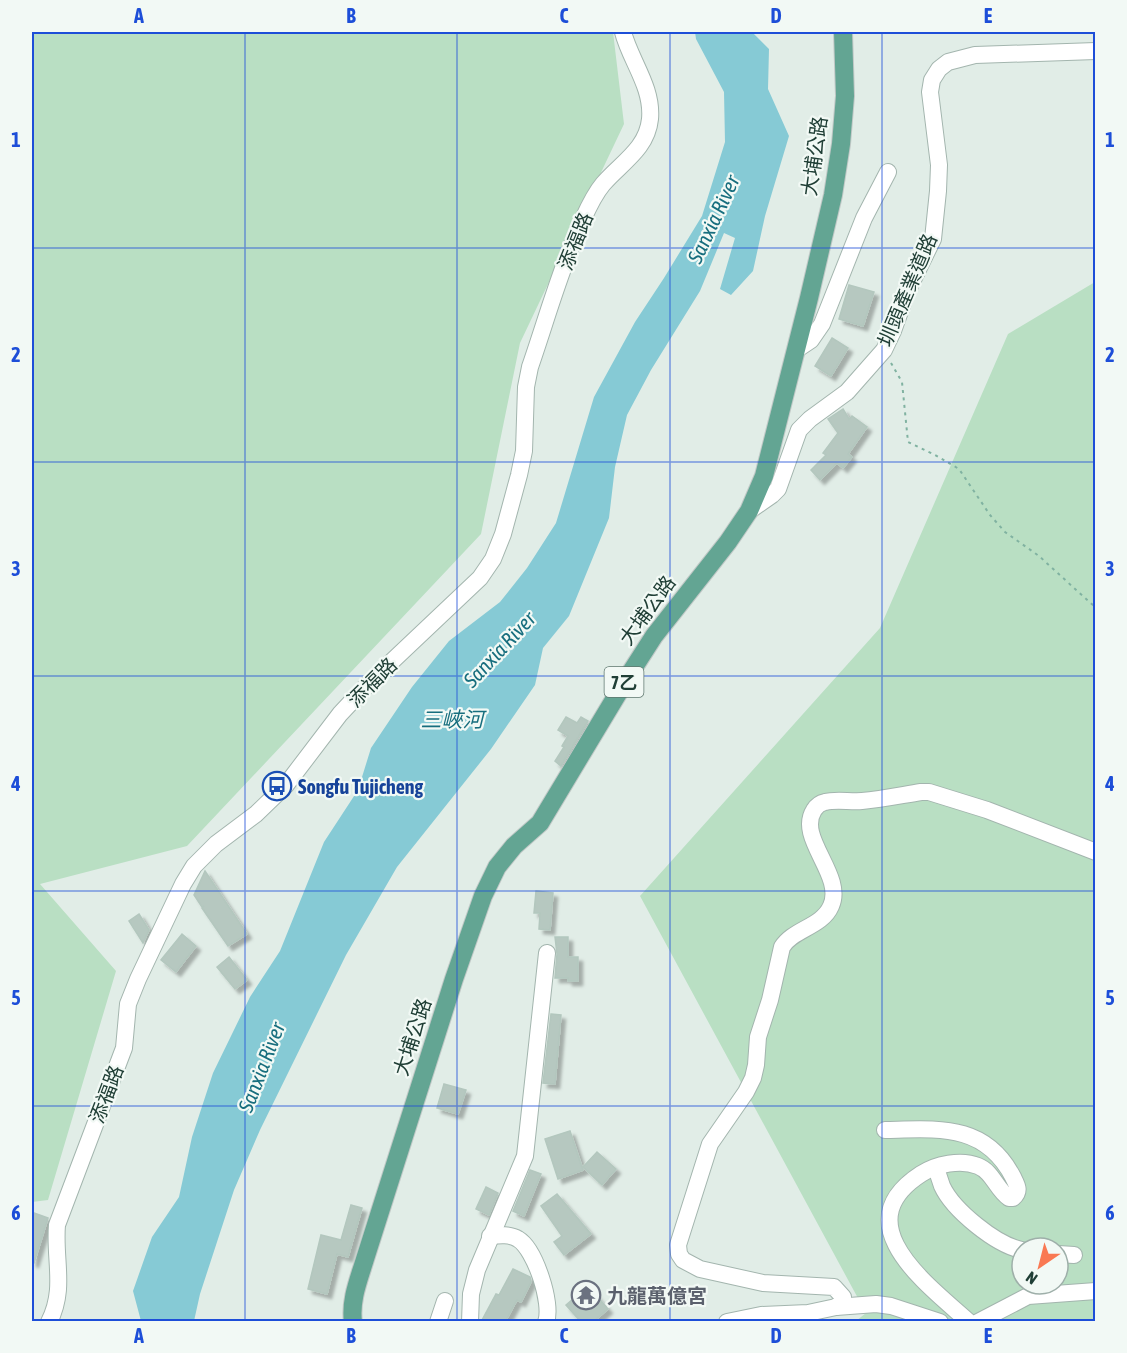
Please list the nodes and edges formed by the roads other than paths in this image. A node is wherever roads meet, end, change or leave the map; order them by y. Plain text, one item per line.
1 (623, 32) edge
2 (844, 34) edge
3 (1095, 51) edge
4 (888, 172) dead end
5 (796, 350) junction
6 (748, 511) junction
7 (1095, 852) edge
8 (547, 953) dead end
9 (885, 1130) dead end
10 (936, 1168) junction
11 (490, 1236) junction
12 (1010, 1245) edge
13 (1095, 1291) edge
14 (57, 1300) junction
15 (446, 1301) dead end
16 (836, 1306) junction
17 (35, 1322) edge
18 (49, 1322) edge
19 (353, 1322) edge
20 (438, 1322) edge
21 (470, 1322) edge
22 (546, 1322) edge
23 (727, 1322) edge
24 (940, 1322) edge
25 (969, 1322) edge
26 (978, 1322) edge

1 - 14 street, 添福路
2 - 5 main road, 大埔公路 / 7乙
3 - 6 street, 圳頭產業道路
4 - 5 street
5 - 6 main road, 大埔公路 / 7乙
6 - 19 main road, 大埔公路 / 7乙
7 - 16 street
8 - 11 street
9 - 10 street
10 - 12 street
10 - 25 street
11 - 21 street
11 - 22 street
13 - 26 street
14 - 17 street
14 - 18 street, 添福路
15 - 20 street
16 - 23 street
16 - 24 street

